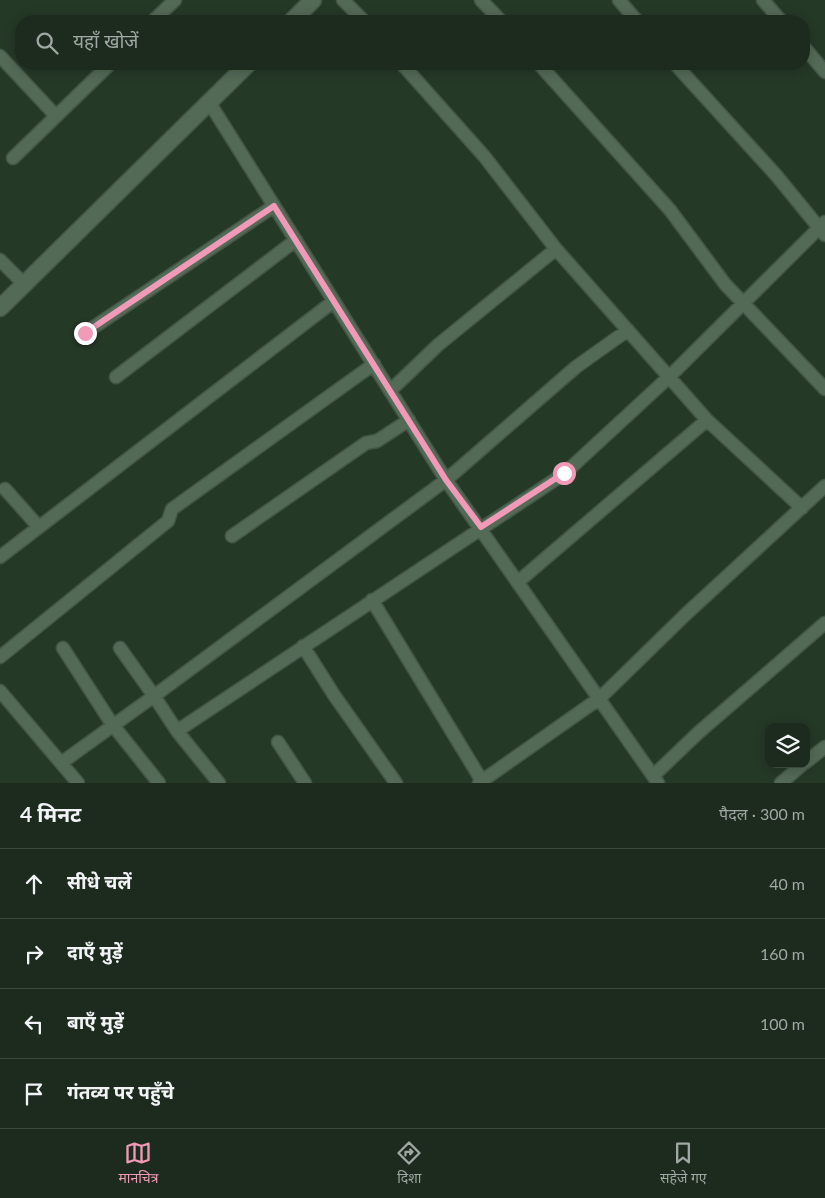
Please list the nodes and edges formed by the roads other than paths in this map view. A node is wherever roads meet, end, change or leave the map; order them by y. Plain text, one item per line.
1 (175, 0) edge
2 (314, 0) edge
3 (343, 0) edge
4 (481, 0) edge
5 (619, 0) edge
6 (763, 0) edge
7 (160, 15) edge
8 (298, 15) edge
9 (358, 15) edge
10 (495, 15) edge
11 (632, 15) edge
12 (777, 15) edge
13 (810, 54) edge
14 (0, 56) edge
15 (104, 70) edge
16 (242, 70) edge
17 (407, 70) edge
18 (544, 70) edge
19 (680, 70) edge
20 (825, 72) edge
21 (209, 102) junction
22 (56, 116) junction
23 (13, 158) dead end
24 (274, 206) junction
25 (823, 228) edge
26 (296, 240) junction
27 (556, 249) junction
28 (0, 260) edge
29 (25, 285) junction
30 (334, 301) junction
31 (742, 302) junction
32 (0, 308) edge
33 (628, 330) junction
34 (85, 333) dead end
35 (374, 364) junction
36 (116, 377) dead end
37 (669, 377) junction
38 (825, 389) edge
39 (391, 390) junction
40 (409, 420) junction
41 (707, 420) junction
42 (446, 480) junction
43 (825, 486) edge
44 (5, 489) dead end
45 (802, 508) junction
46 (38, 526) junction
47 (481, 527) junction
48 (232, 536) dead end
49 (0, 557) edge
50 (519, 581) junction
51 (372, 600) junction
52 (825, 623) edge
53 (303, 646) junction
54 (63, 648) dead end
55 (120, 648) dead end
56 (0, 657) edge
57 (0, 691) edge
58 (154, 696) junction
59 (600, 698) junction
60 (112, 724) junction
61 (177, 731) junction
62 (278, 742) dead end
63 (825, 747) edge
64 (810, 759) edge
65 (61, 764) junction
66 (799, 768) edge
67 (655, 779) edge
68 (481, 782) edge
69 (78, 783) edge
70 (159, 783) edge
71 (219, 783) edge
72 (305, 783) edge
73 (396, 783) edge
74 (780, 783) edge

1 - 7 street
2 - 8 street
3 - 9 street
4 - 10 street
5 - 11 street
6 - 12 street
13 - 20 street
14 - 22 street
15 - 22 street
16 - 21 street
17 - 27 street
18 - 31 street
19 - 25 street
21 - 24 street
21 - 29 street
22 - 23 street
24 - 26 street
24 - 34 street
25 - 31 street
26 - 30 street
26 - 36 street
27 - 33 street
27 - 39 street
28 - 29 street
29 - 32 street
30 - 35 street
30 - 46 street
31 - 37 street
31 - 38 street
33 - 37 street
33 - 42 street
35 - 39 street
35 - 56 street
37 - 41 street
37 - 47 street
39 - 40 street
40 - 42 street
40 - 48 street
41 - 45 street
41 - 50 street
42 - 47 street
42 - 58 street
43 - 45 street
44 - 46 street
45 - 59 street
46 - 49 street
47 - 50 street
47 - 51 street
50 - 59 street
51 - 53 street
51 - 68 street
52 - 67 street
53 - 61 street
53 - 73 street
54 - 60 street
55 - 58 street
57 - 65 street
58 - 60 street
58 - 61 street
59 - 67 street
59 - 68 street
60 - 65 street
60 - 70 street
61 - 71 street
62 - 72 street
63 - 64 street
65 - 69 street
66 - 74 street

